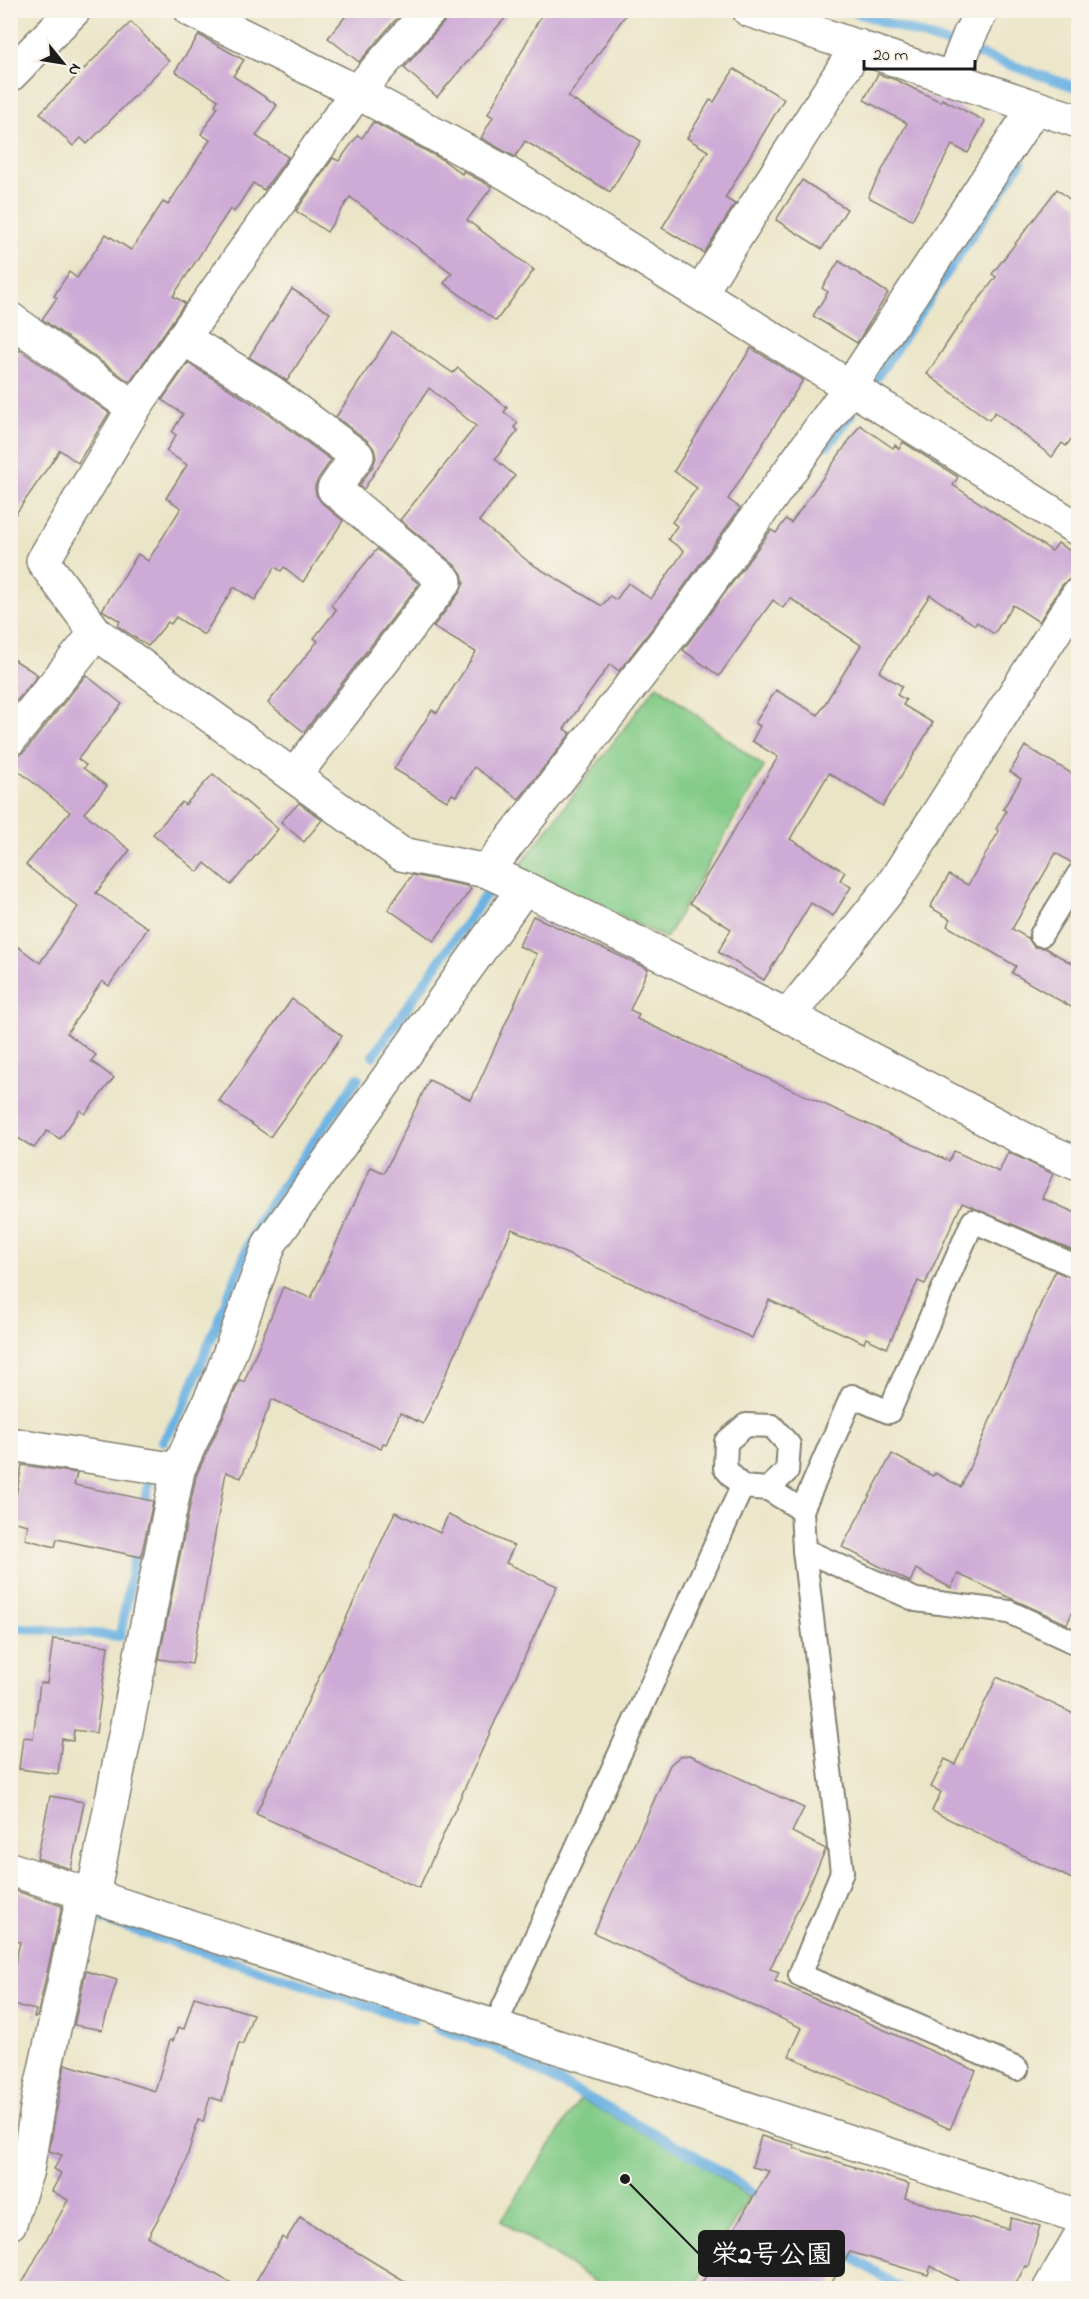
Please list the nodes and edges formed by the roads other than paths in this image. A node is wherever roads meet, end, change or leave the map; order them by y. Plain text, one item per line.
1 (74, 10) edge
2 (190, 10) edge
3 (430, 10) edge
4 (749, 10) edge
5 (975, 23) edge
6 (858, 46) junction
7 (10, 75) edge
8 (954, 75) junction
9 (357, 92) junction
10 (1035, 107) junction
11 (1078, 121) edge
12 (700, 293) junction
13 (10, 319) edge
14 (183, 338) junction
15 (850, 387) junction
16 (134, 408) junction
17 (1078, 529) edge
18 (1078, 595) edge
19 (96, 633) junction
20 (10, 739) edge
21 (294, 776) junction
22 (487, 871) junction
23 (1078, 875) edge
24 (524, 888) junction
25 (1041, 935) dead end
26 (788, 1016) junction
27 (1078, 1164) edge
28 (1078, 1267) edge
29 (10, 1444) edge
30 (178, 1470) junction
31 (742, 1487) junction
32 (768, 1489) junction
33 (802, 1510) junction
34 (804, 1550) junction
35 (1078, 1644) edge
36 (10, 1869) edge
37 (89, 1893) junction
38 (495, 2026) junction
39 (1017, 2069) dead end
40 (1078, 2216) edge
41 (10, 2223) edge
42 (1078, 2240) edge
43 (1050, 2289) edge

1 - 7 street
2 - 9 street
3 - 9 street
4 - 6 street
5 - 8 street
6 - 8 street
6 - 12 street
8 - 10 street
9 - 12 street
9 - 14 street
10 - 11 street
10 - 15 street
12 - 15 street
13 - 16 street
14 - 16 street
14 - 21 street
15 - 17 street
15 - 22 street
16 - 19 street
18 - 26 street
19 - 20 street
19 - 21 street
21 - 22 street
22 - 24 street
23 - 25 lane
24 - 26 street
24 - 30 street
26 - 27 street
28 - 33 lane
29 - 30 street
30 - 37 street
31 - 32 lane
31 - 32 lane
31 - 38 lane
32 - 33 lane
33 - 34 lane
34 - 35 lane
34 - 39 lane
36 - 37 street
37 - 38 street
37 - 41 street
38 - 40 street
42 - 43 street

